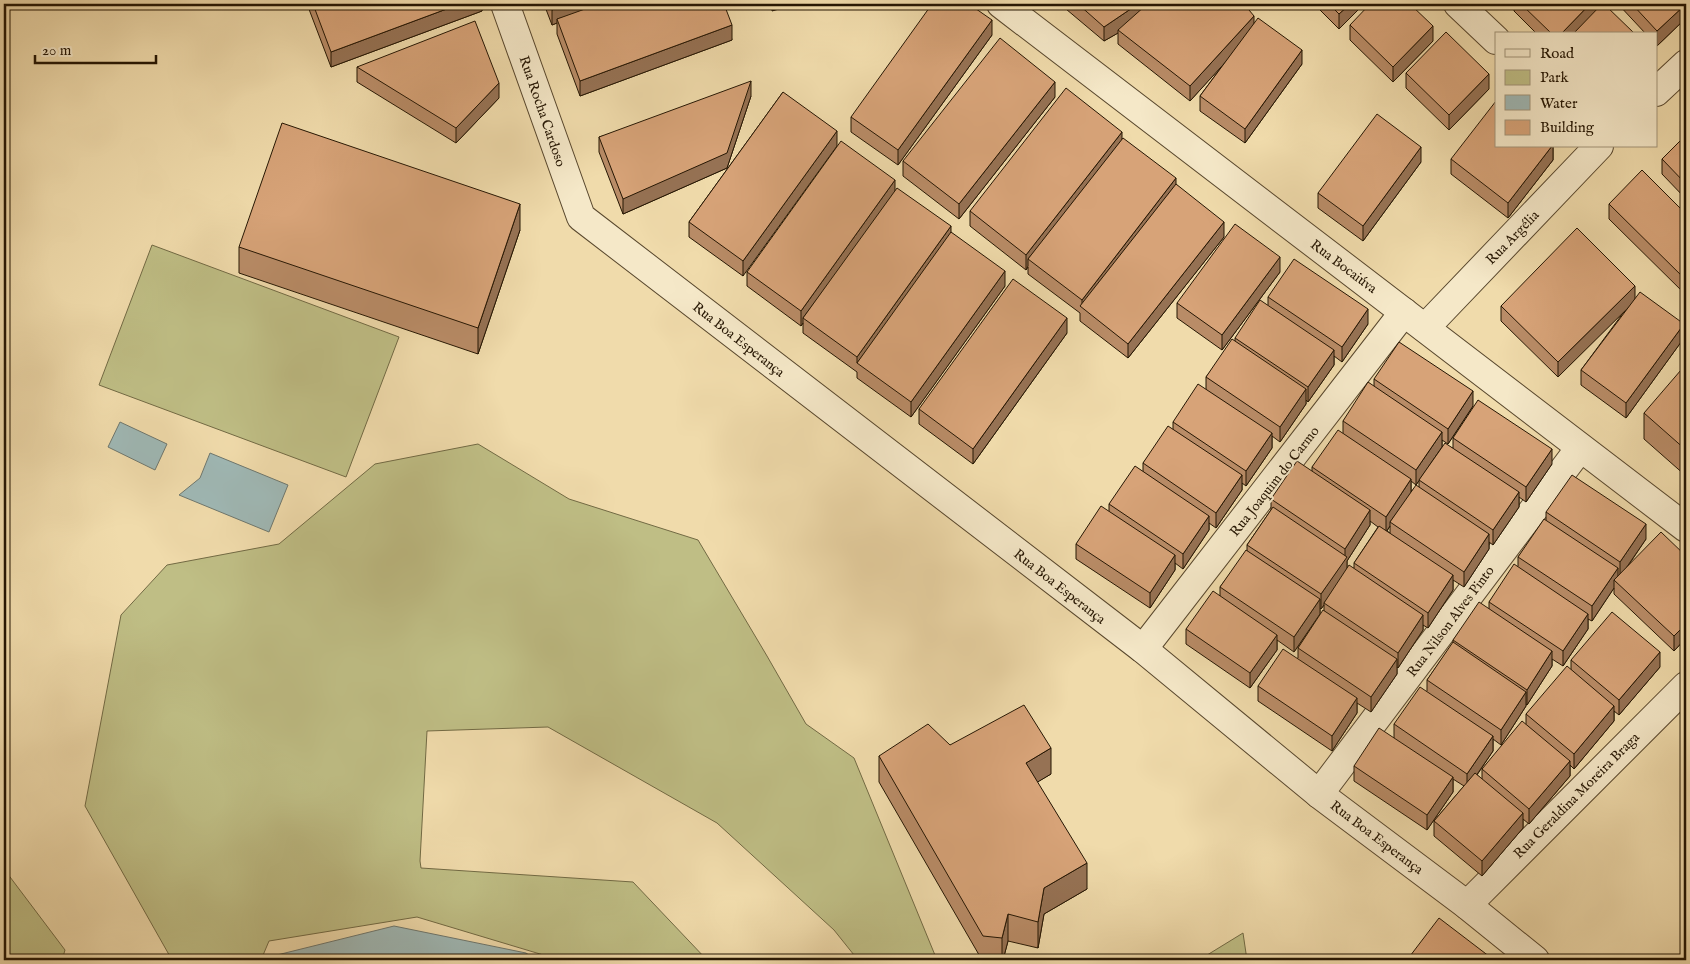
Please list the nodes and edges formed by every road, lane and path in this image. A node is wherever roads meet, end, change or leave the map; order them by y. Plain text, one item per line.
1 (505, 4) edge
2 (1002, 4) edge
3 (1458, 4) edge
4 (1495, 39) edge
5 (1686, 64) edge
6 (1658, 90) edge
7 (1597, 148) edge
8 (581, 217) joint
9 (1415, 320) junction
10 (1580, 448) junction
11 (1686, 528) edge
12 (1143, 649) junction
13 (1686, 686) edge
14 (1319, 794) junction
15 (1467, 905) junction
16 (1535, 960) edge

1 - 8 street, Rua Rocha Cardoso
2 - 9 street, Rua Bocaiúva
3 - 4 street
5 - 6 street
7 - 9 street, Rua Argélia
8 - 12 street, Rua Boa Esperança
9 - 10 street, Rua Bocaiúva
9 - 12 street, Rua Joaquim do Carmo
10 - 11 street, Rua Bocaiúva
10 - 14 street, Rua Nilson Alves Pinto
12 - 14 street, Rua Boa Esperança
13 - 15 street, Rua Geraldina Moreira Braga
14 - 15 street, Rua Boa Esperança
15 - 16 street, Rua Boa Esperança

